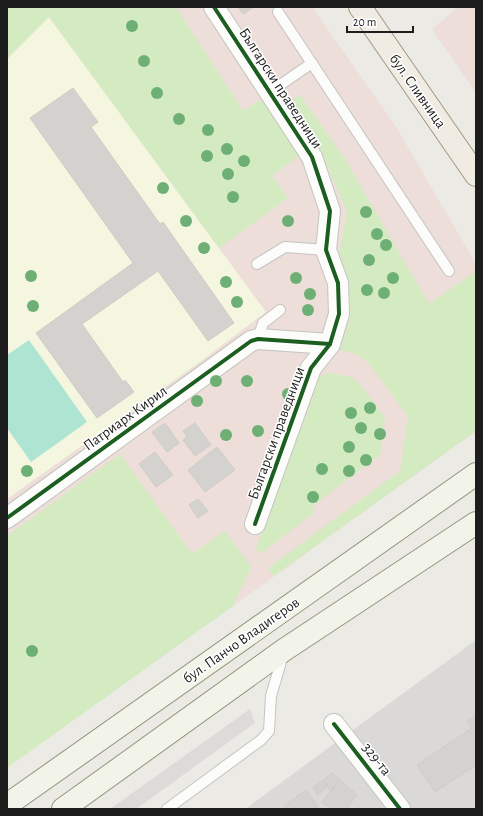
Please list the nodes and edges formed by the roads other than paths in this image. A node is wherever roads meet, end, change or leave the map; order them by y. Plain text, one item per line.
1 (214, 7) edge
2 (360, 7) edge
3 (278, 12) dead end
4 (312, 63) junction
5 (270, 92) junction
6 (476, 174) edge
7 (326, 250) junction
8 (257, 264) dead end
9 (449, 271) dead end
10 (280, 310) dead end
11 (258, 339) junction
12 (330, 344) junction
13 (476, 474) edge
14 (7, 518) edge
15 (476, 522) edge
16 (255, 524) dead end
17 (284, 650) junction
18 (334, 724) dead end
19 (7, 806) edge
20 (63, 809) edge
21 (167, 809) edge
22 (400, 809) edge

1 - 5 street, Български праведници
2 - 6 main road, бул. Сливница
3 - 4 lane
4 - 5 lane
4 - 9 lane
5 - 7 street, Български праведници
7 - 8 lane
7 - 12 street, Български праведници
10 - 11 lane
11 - 12 street
11 - 14 street, Патриарх Кирил
12 - 16 street, Български праведници
13 - 19 main road, бул. Панчо Владигеров
15 - 17 main road
17 - 20 main road
17 - 21 lane
18 - 22 street, 329-та

